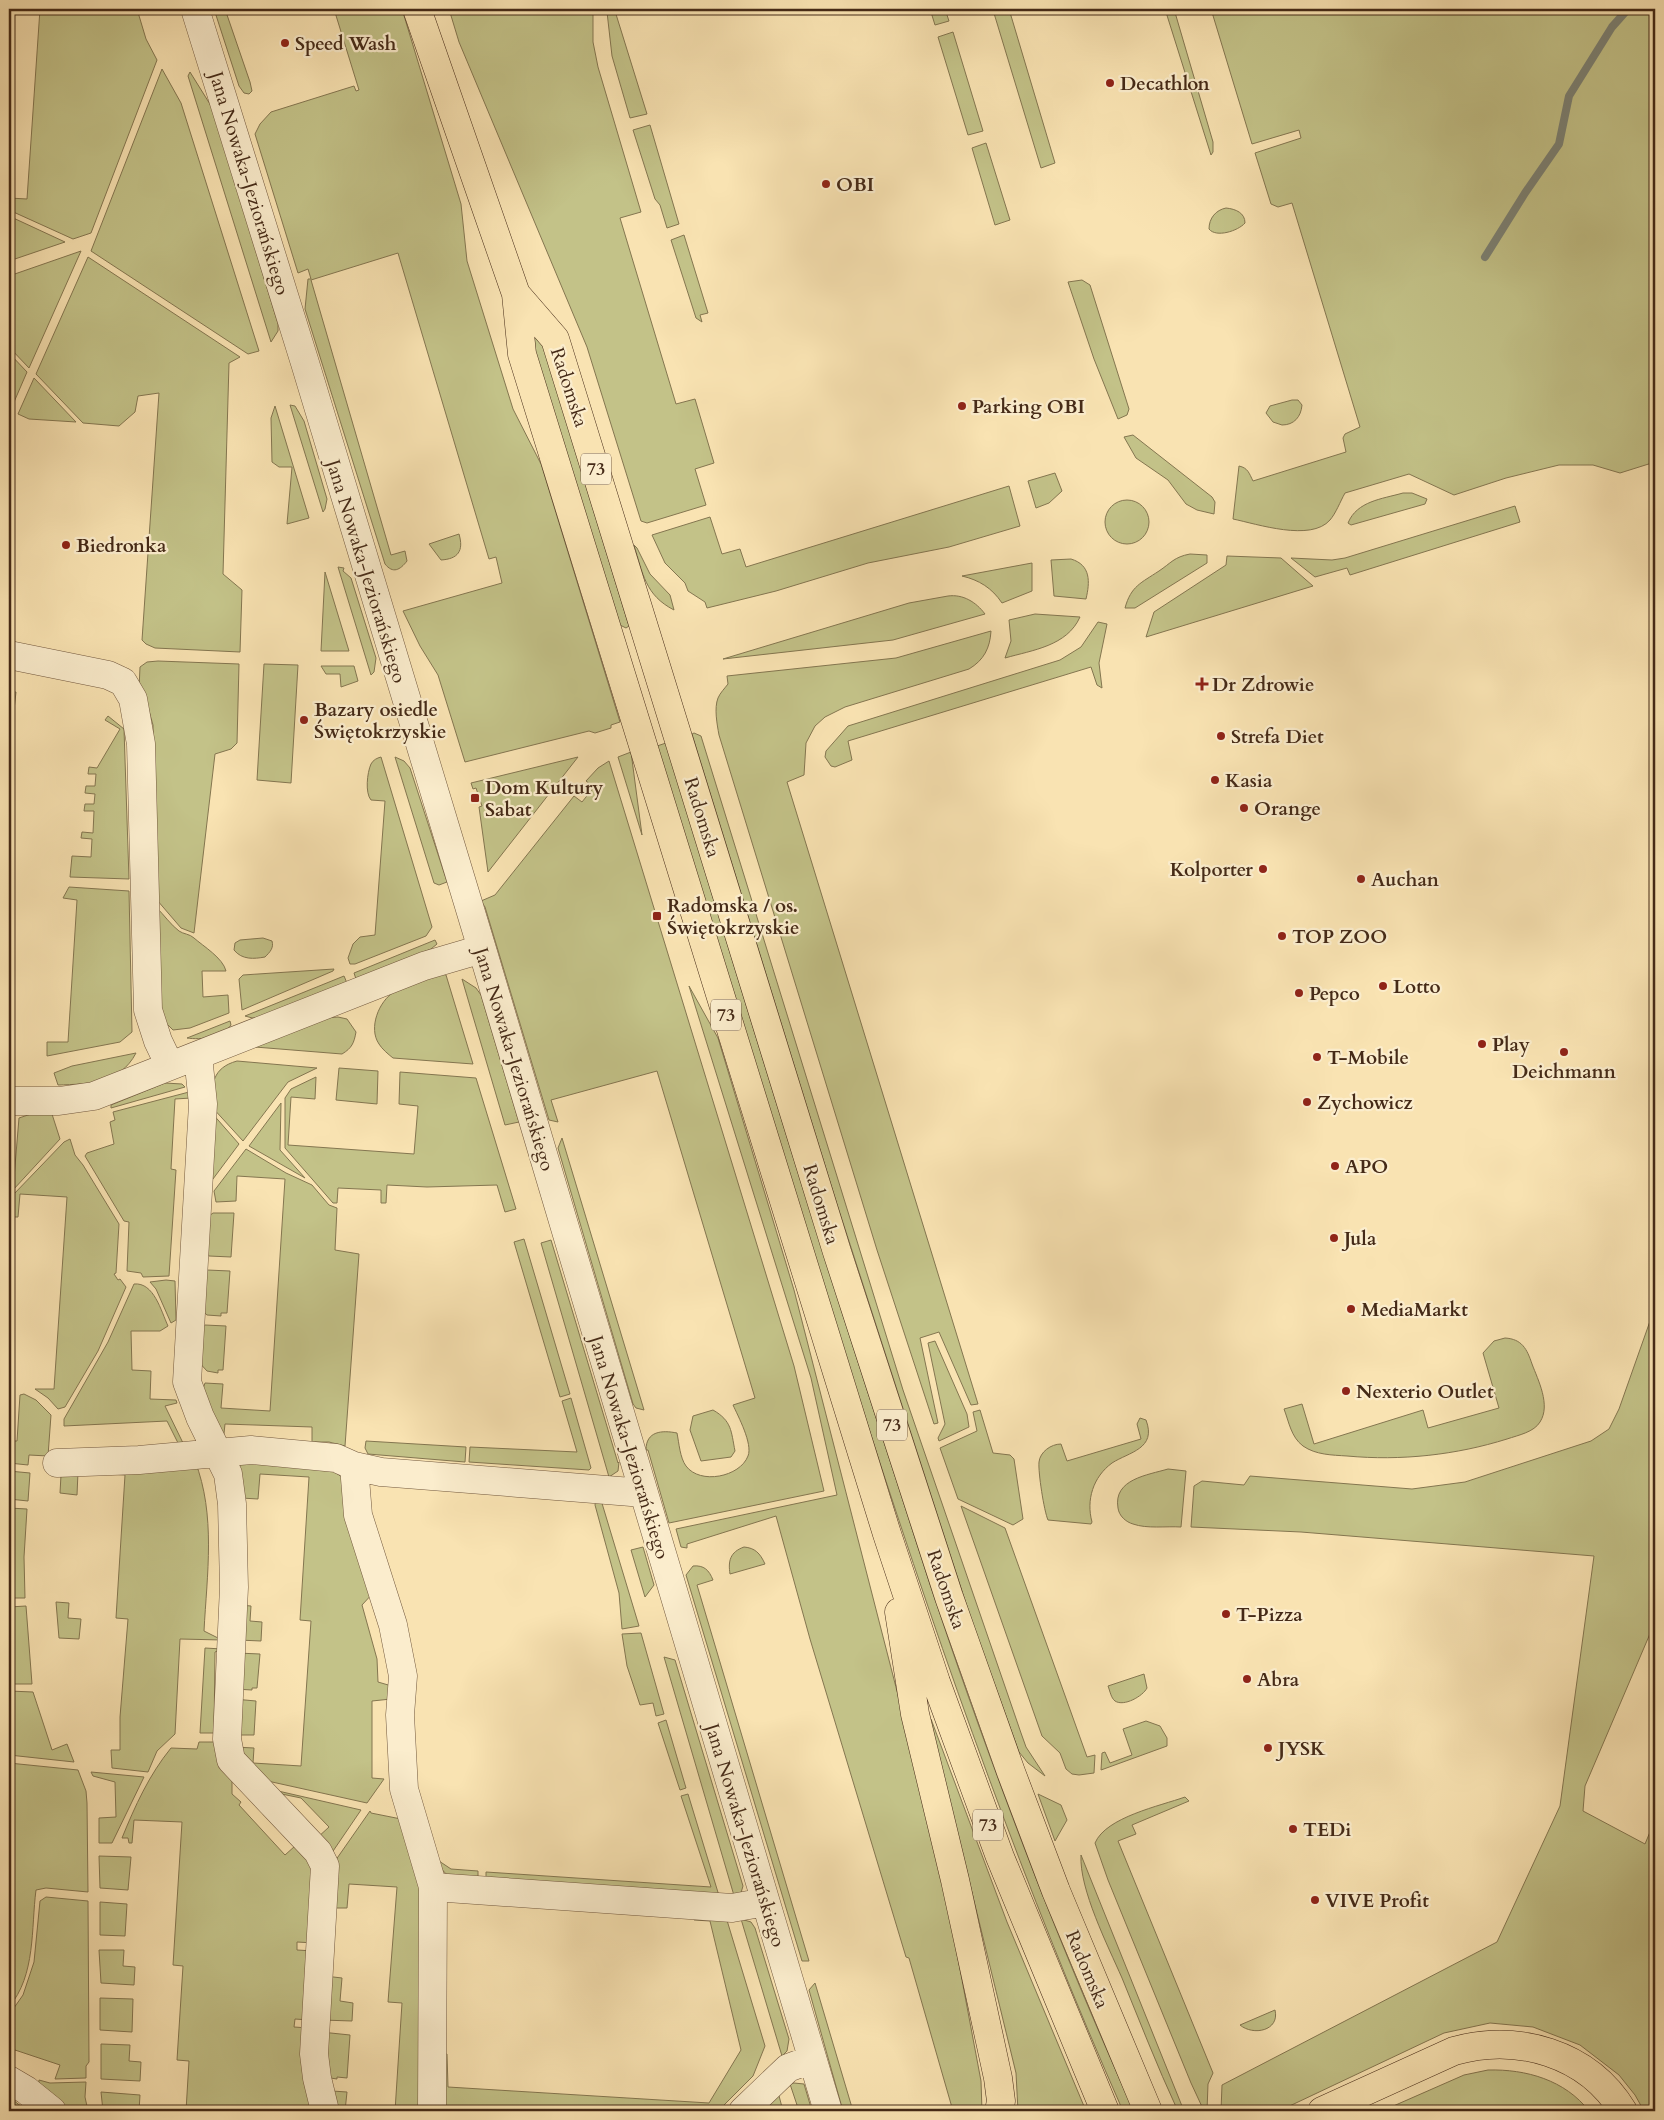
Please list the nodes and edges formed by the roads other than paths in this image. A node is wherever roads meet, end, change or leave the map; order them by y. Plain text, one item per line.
1 (195, 9) edge
2 (417, 9) edge
3 (516, 294) junction
4 (9, 655) edge
5 (482, 949) junction
6 (198, 1056) junction
7 (170, 1066) junction
8 (9, 1102) edge
9 (218, 1453) junction
10 (57, 1463) dead end
11 (354, 1466) junction
12 (644, 1493) junction
13 (886, 1534) junction
14 (433, 1887) junction
15 (765, 1902) junction
16 (812, 2059) junction
17 (9, 2080) edge
18 (52, 2111) edge
19 (325, 2111) edge
20 (432, 2111) edge
21 (743, 2111) edge
22 (828, 2111) edge
23 (999, 2111) edge
24 (1105, 2111) edge
25 (1148, 2111) edge
26 (1322, 2111) edge
27 (1623, 2111) edge

1 - 5 street, Jana Nowaka-Jeziorańskiego
2 - 3 main road, Radomska / 73
3 - 13 main road, Radomska / 73
3 - 25 main road, Radomska / 73
4 - 7 street
5 - 6 street
5 - 12 street, Jana Nowaka-Jeziorańskiego
6 - 7 street
6 - 9 street
7 - 8 street
9 - 10 street
9 - 11 street
9 - 19 street
11 - 12 street
11 - 14 street
12 - 15 street, Jana Nowaka-Jeziorańskiego
13 - 23 main road
13 - 24 main road, Radomska / 73
14 - 15 street
14 - 20 street
15 - 16 street, Jana Nowaka-Jeziorańskiego
16 - 21 street
16 - 22 street, Jana Nowaka-Jeziorańskiego
17 - 18 street
26 - 27 main road

